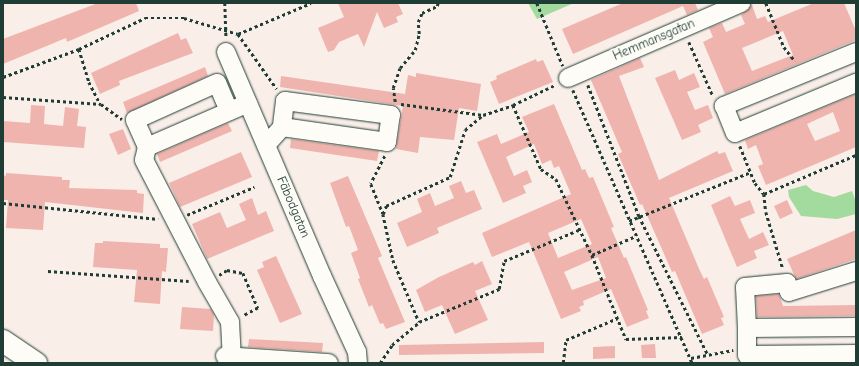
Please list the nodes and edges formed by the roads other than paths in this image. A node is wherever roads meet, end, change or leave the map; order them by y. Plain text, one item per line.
1 (741, 3) edge
2 (226, 52) road end
3 (856, 52) edge
4 (575, 74) road end
5 (856, 83) edge
6 (248, 103) junction
7 (229, 111) junction
8 (282, 127) junction
9 (266, 145) junction
10 (147, 147) junction
11 (856, 271) edge
12 (856, 327) edge
13 (747, 328) junction
14 (3, 341) edge
15 (856, 354) edge
16 (36, 363) edge
17 (329, 363) edge
18 (358, 363) edge

1 - 4 street, Hemmansgatan
2 - 6 street, Fäbodgatan
3 - 5 street
6 - 7 street
6 - 9 street, Fäbodgatan
7 - 10 street
7 - 10 street
8 - 8 street
8 - 9 street
9 - 18 street, Fäbodgatan
10 - 17 street
11 - 13 street
12 - 13 street
13 - 15 street
14 - 16 main road

